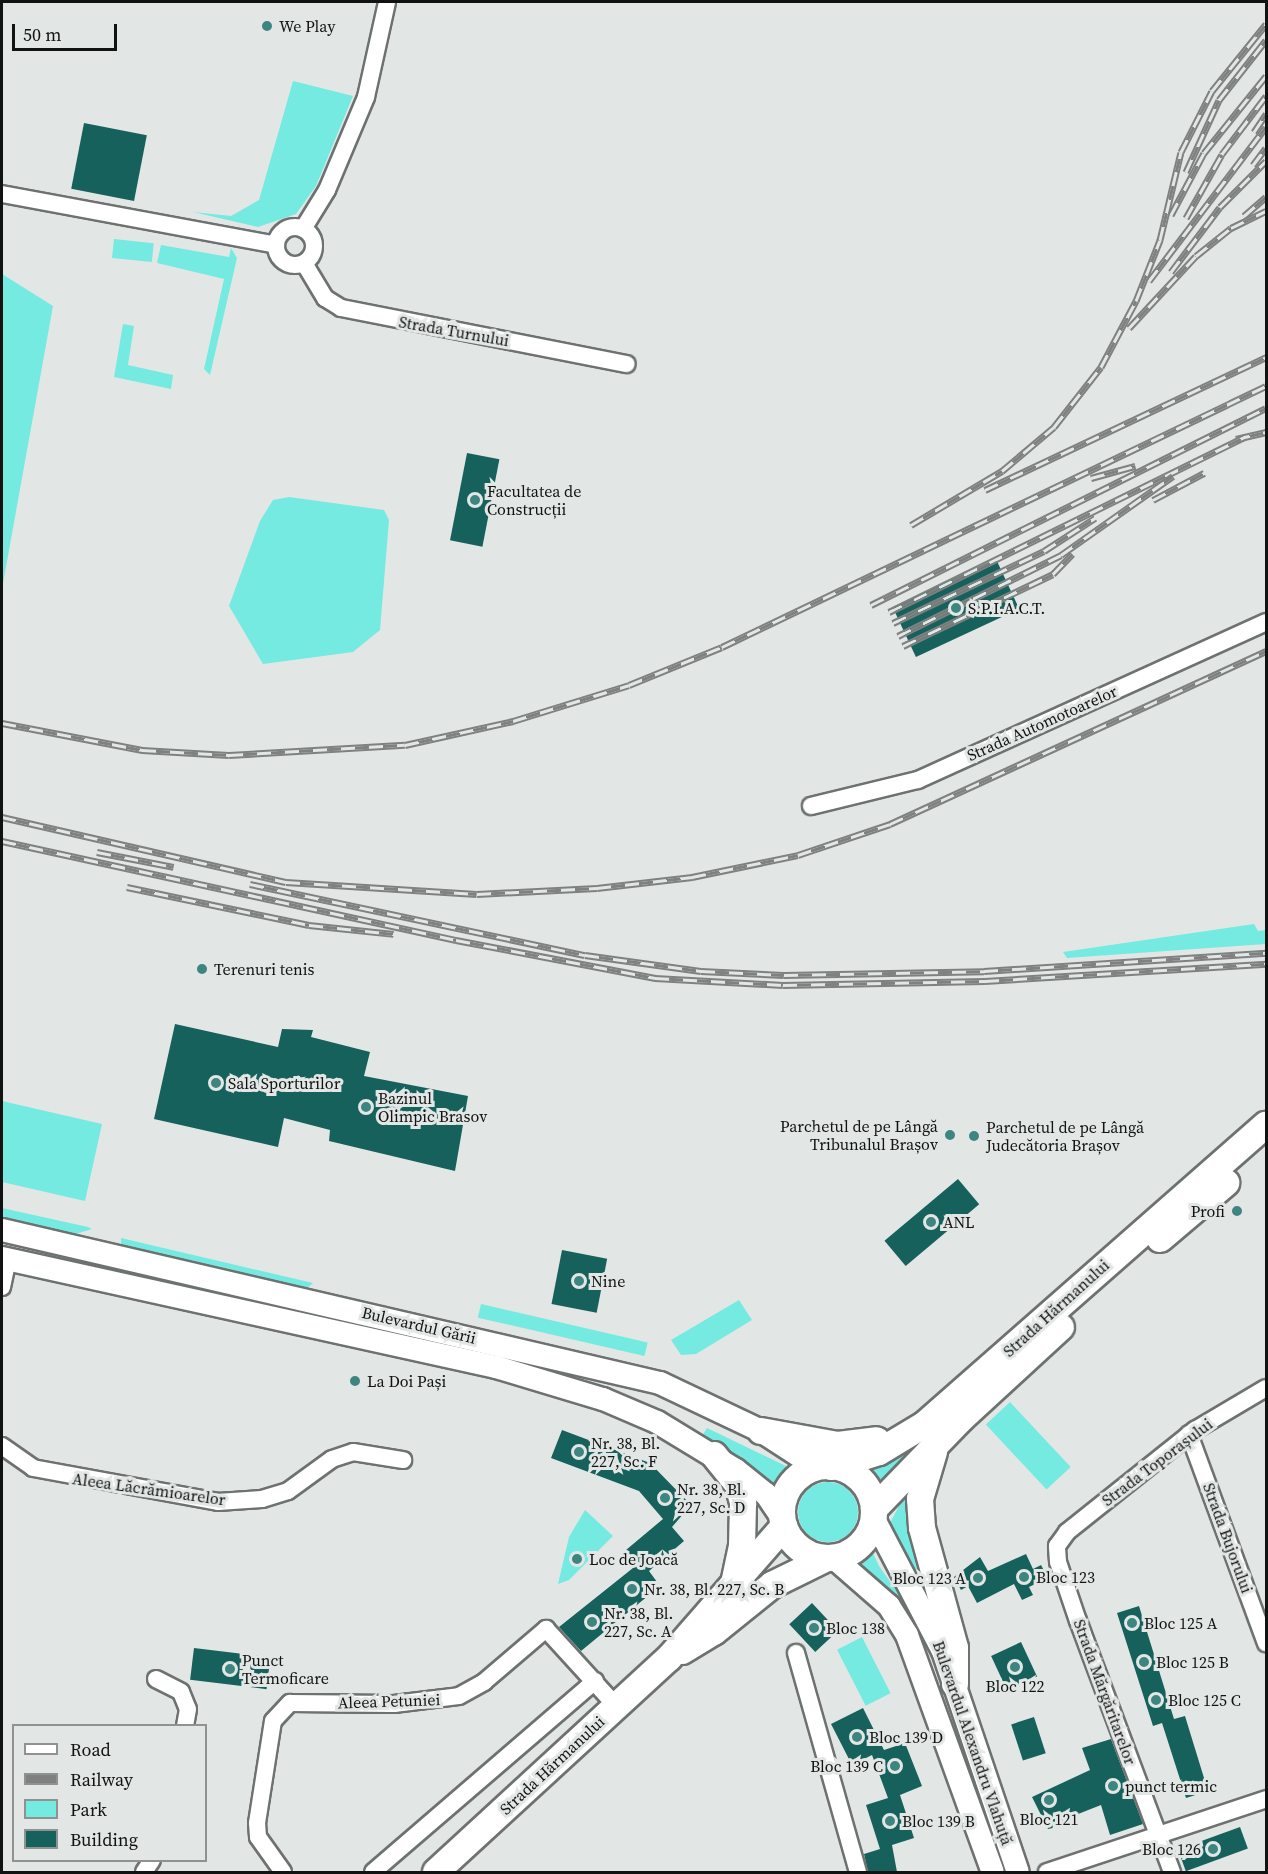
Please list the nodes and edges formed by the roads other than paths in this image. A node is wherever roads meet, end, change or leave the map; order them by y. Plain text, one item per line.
1 (387, 2) edge
2 (2, 194) edge
3 (303, 229) junction
4 (276, 244) junction
5 (304, 263) junction
6 (627, 364) dead end
7 (1266, 622) edge
8 (811, 806) dead end
9 (1266, 1125) edge
10 (1266, 1148) edge
11 (2, 1230) edge
12 (5, 1259) edge
13 (2, 1287) edge
14 (1266, 1388) edge
15 (761, 1431) junction
16 (945, 1434) junction
17 (1189, 1434) junction
18 (907, 1435) junction
19 (2, 1446) edge
20 (714, 1455) junction
21 (403, 1460) dead end
22 (824, 1467) junction
23 (874, 1514) junction
24 (783, 1522) junction
25 (1057, 1546) joint
26 (831, 1558) junction
27 (734, 1585) junction
28 (1266, 1643) edge
29 (796, 1653) dead end
30 (669, 1658) junction
31 (156, 1679) dead end
32 (595, 1681) junction
33 (955, 1684) junction
34 (616, 1706) junction
35 (185, 1724) edge
36 (1266, 1799) edge
37 (1159, 1837) junction
38 (283, 1872) edge
39 (373, 1872) edge
40 (436, 1872) edge
41 (858, 1872) edge
42 (993, 1872) edge
43 (1018, 1872) edge
44 (1047, 1872) edge
45 (1172, 1872) edge

1 - 3 street
2 - 4 street
3 - 4 street
3 - 5 street
4 - 5 street
5 - 6 street, Strada Turnului
7 - 8 street, Strada Automotoarelor
9 - 18 main road, Strada Hărmanului
10 - 16 main road, Strada Hărmanului
11 - 15 main road, Bulevardul Gării
12 - 13 street
12 - 20 main road, Bulevardul Gării
14 - 17 street, Strada Toporașului
15 - 18 main road
15 - 22 main road, Bulevardul Gării
16 - 23 main road, Strada Hărmanului
16 - 33 main road
17 - 25 street, Strada Toporașului
17 - 28 street, Strada Bujorului
18 - 22 main road, Strada Hărmanului
19 - 21 street, Aleea Lăcrămioarelor
20 - 24 main road, Bulevardul Gării
20 - 27 main road
22 - 23 main road
22 - 24 main road
23 - 26 main road
23 - 33 main road, Bulevardul Alexandru Vlahuță
24 - 26 main road
24 - 27 main road, Strada Hărmanului
25 - 37 street, Strada Mărgăritarelor
26 - 30 main road, Strada Hărmanului
26 - 42 main road, Bulevardul Alexandru Vlahuță
27 - 30 main road, Strada Hărmanului
29 - 41 street
30 - 34 main road, Strada Hărmanului
31 - 35 street
32 - 34 street, Aleea Petuniei
32 - 38 street, Aleea Petuniei
32 - 39 street
33 - 43 main road, Bulevardul Alexandru Vlahuță
34 - 40 main road, Strada Hărmanului
36 - 37 street
37 - 44 street
37 - 45 street, Strada Mărgăritarelor

